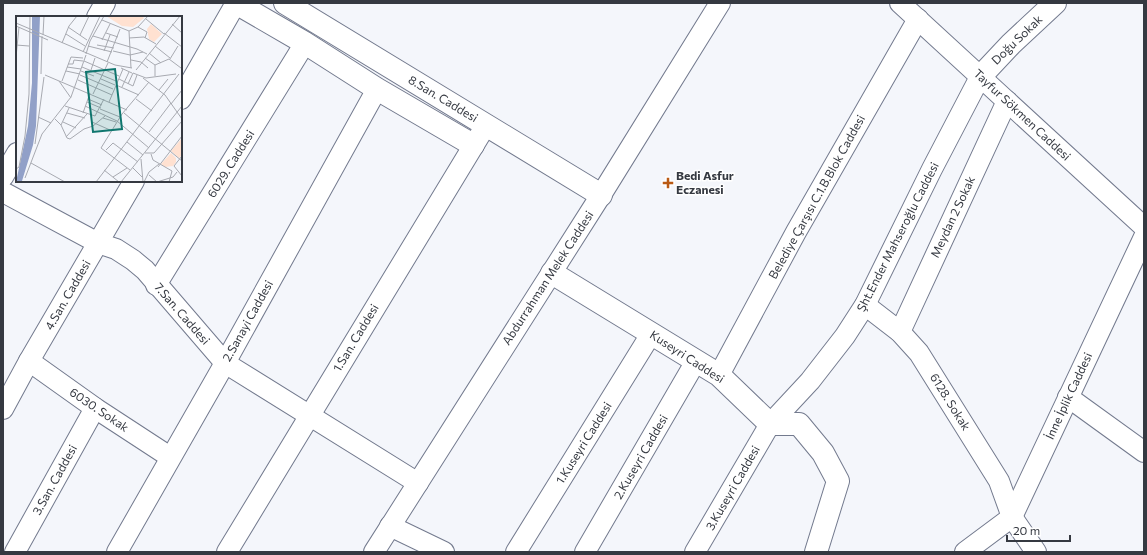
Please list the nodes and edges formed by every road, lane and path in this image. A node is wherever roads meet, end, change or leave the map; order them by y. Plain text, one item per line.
1 (105, 3) edge
2 (236, 3) edge
3 (720, 3) edge
4 (900, 3) edge
5 (1055, 3) edge
6 (298, 6) edge
7 (98, 16) edge
8 (918, 19) junction
9 (305, 43) junction
10 (980, 77) junction
11 (377, 89) junction
12 (182, 97) edge
13 (1007, 101) junction
14 (486, 125) junction
15 (473, 145) junction
16 (16, 155) edge
17 (3, 177) edge
18 (133, 182) edge
19 (3, 192) edge
20 (602, 195) junction
21 (1144, 227) edge
22 (1144, 237) edge
23 (98, 243) junction
24 (552, 273) junction
25 (156, 285) junction
26 (865, 305) junction
27 (900, 332) junction
28 (651, 334) junction
29 (29, 361) junction
30 (696, 361) junction
31 (225, 363) junction
32 (719, 375) junction
33 (1068, 397) junction
34 (95, 408) junction
35 (3, 409) edge
36 (310, 416) junction
37 (770, 424) junction
38 (1144, 452) edge
39 (170, 457) junction
40 (418, 483) junction
41 (1012, 517) junction
42 (390, 526) junction
43 (15, 552) edge
44 (117, 552) edge
45 (227, 552) edge
46 (374, 552) edge
47 (444, 552) edge
48 (516, 552) edge
49 (585, 552) edge
50 (696, 552) edge
51 (816, 552) edge
52 (965, 552) edge
53 (1036, 552) edge

1 - 7 street
2 - 9 street, 8.San. Caddesi
2 - 12 street
3 - 20 street, Abdurrahman Melek Caddesi
4 - 8 street, Tayfur Sökmen Caddesi
5 - 10 street, Doğu Sokak
6 - 14 street, 8.San. Caddesi
8 - 10 street, Tayfur Sökmen Caddesi
8 - 32 street, Belediye Çarşısı C.1.B.Blok Caddesi
9 - 11 street, 8.San. Caddesi
9 - 25 street, 6029. Caddesi
10 - 13 street, Tayfur Sökmen Caddesi
10 - 26 street, Şht.Ender Mahseroğlu Caddesi
11 - 15 street, 8.San. Caddesi
11 - 31 street, 2.Sanayi Caddesi
13 - 21 street, Tayfur Sökmen Caddesi
13 - 27 street, Meydan 2 Sokak
14 - 15 street, 1.San. Caddesi
14 - 20 street, 8.San. Caddesi
15 - 36 street, 1.San. Caddesi
16 - 17 street
18 - 23 street, 4.San. Caddesi
19 - 23 street, 7.San. Caddesi
20 - 24 street, Abdurrahman Melek Caddesi
22 - 33 street, İnne İplik Caddesi
23 - 25 street, 7.San. Caddesi
23 - 29 street, 4.San. Caddesi
24 - 28 street, Kuseyri Caddesi
24 - 40 street, Abdurrahman Melek Caddesi
25 - 31 street, 7.San. Caddesi
26 - 27 street, 6128. Sokak
26 - 37 street, Şht.Ender Mahseroğlu Caddesi
27 - 41 street, 6128. Sokak
28 - 30 street, Kuseyri Caddesi
28 - 48 street, 1.Kuseyri Caddesi
29 - 34 street, 6030. Sokak
29 - 35 street, 4.San. Caddesi
30 - 32 street, Kuseyri Caddesi
30 - 49 street, 2.Kuseyri Caddesi
31 - 36 street, 7.San. Caddesi
31 - 39 street, 2.Sanayi Caddesi
32 - 37 street, Kuseyri Caddesi
33 - 38 street
33 - 41 street, İnne İplik Caddesi
34 - 39 street, 6030. Sokak
34 - 43 street, 3.San. Caddesi
36 - 40 street, 7.San. Caddesi
36 - 45 street, 1.San. Caddesi
37 - 50 street, 3.Kuseyri Caddesi
37 - 51 street
39 - 44 street, 2.Sanayi Caddesi
40 - 42 street, Abdurrahman Melek Caddesi
41 - 52 street
41 - 53 street
42 - 46 street, Abdurrahman Melek Caddesi
42 - 47 street

